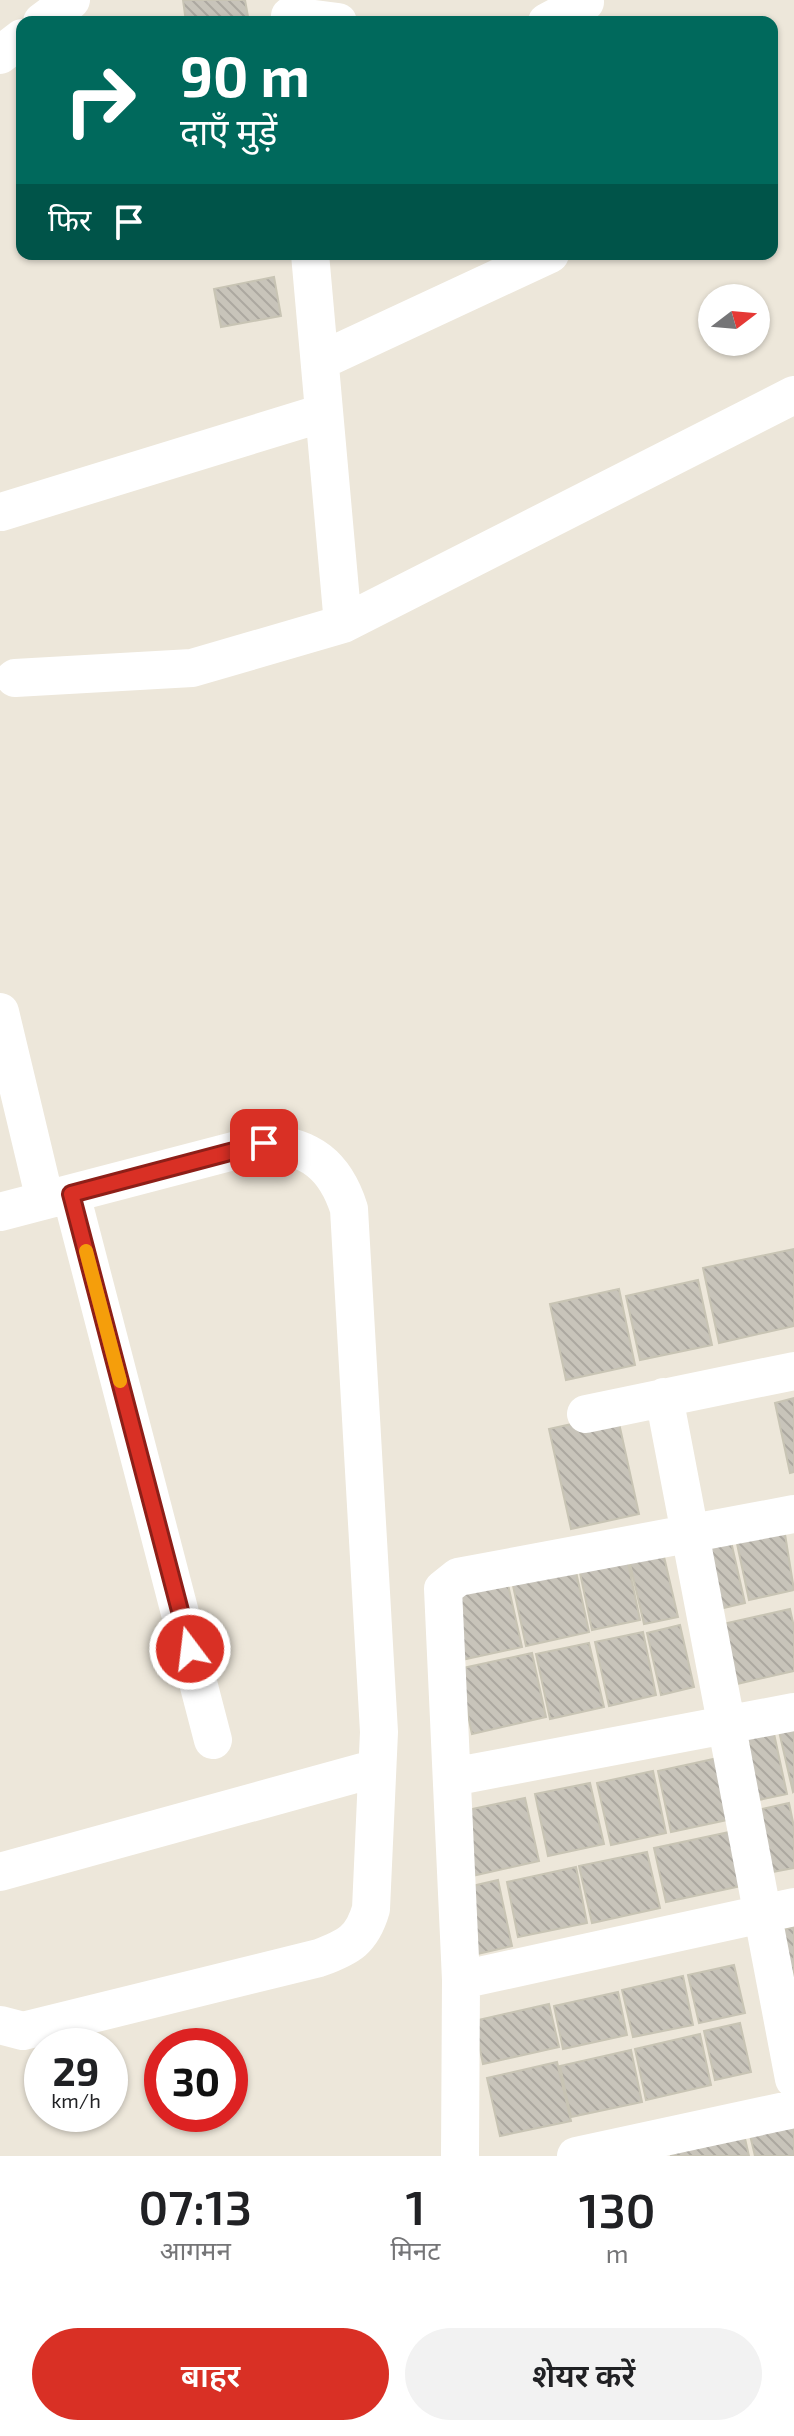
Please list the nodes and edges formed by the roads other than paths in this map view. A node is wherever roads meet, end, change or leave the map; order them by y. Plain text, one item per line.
1 (71, 0) edge
2 (585, 2) dead end
3 (50, 16) edge
4 (558, 16) edge
5 (16, 43) edge
6 (0, 55) edge
7 (311, 260) edge
8 (537, 260) edge
9 (320, 361) junction
10 (794, 395) edge
11 (323, 413) junction
12 (1, 512) edge
13 (343, 624) junction
14 (15, 678) dead end
15 (0, 1012) edge
16 (58, 1197) junction
17 (0, 1212) edge
18 (794, 1371) edge
19 (664, 1397) junction
20 (586, 1414) dead end
21 (794, 1514) edge
22 (688, 1536) junction
23 (794, 1712) edge
24 (726, 1725) junction
25 (213, 1740) dead end
26 (377, 1768) junction
27 (452, 1777) junction
28 (0, 1872) edge
29 (778, 1910) edge
30 (461, 1980) junction
31 (0, 2025) edge
32 (794, 2079) edge
33 (794, 2109) edge
34 (460, 2156) edge
35 (576, 2156) edge

1 - 3 street
2 - 4 street
5 - 6 street
7 - 9 street
8 - 9 street
9 - 11 street
10 - 13 street
11 - 12 street
11 - 13 street
13 - 14 street
15 - 16 street
16 - 17 street
16 - 25 street
16 - 26 street
18 - 19 street
19 - 20 street
19 - 22 street
21 - 22 street
22 - 24 street
22 - 27 street
23 - 24 street
24 - 27 street
24 - 29 street
26 - 28 street
26 - 31 street
27 - 30 street
29 - 30 street
29 - 32 street
30 - 34 street
33 - 35 street

